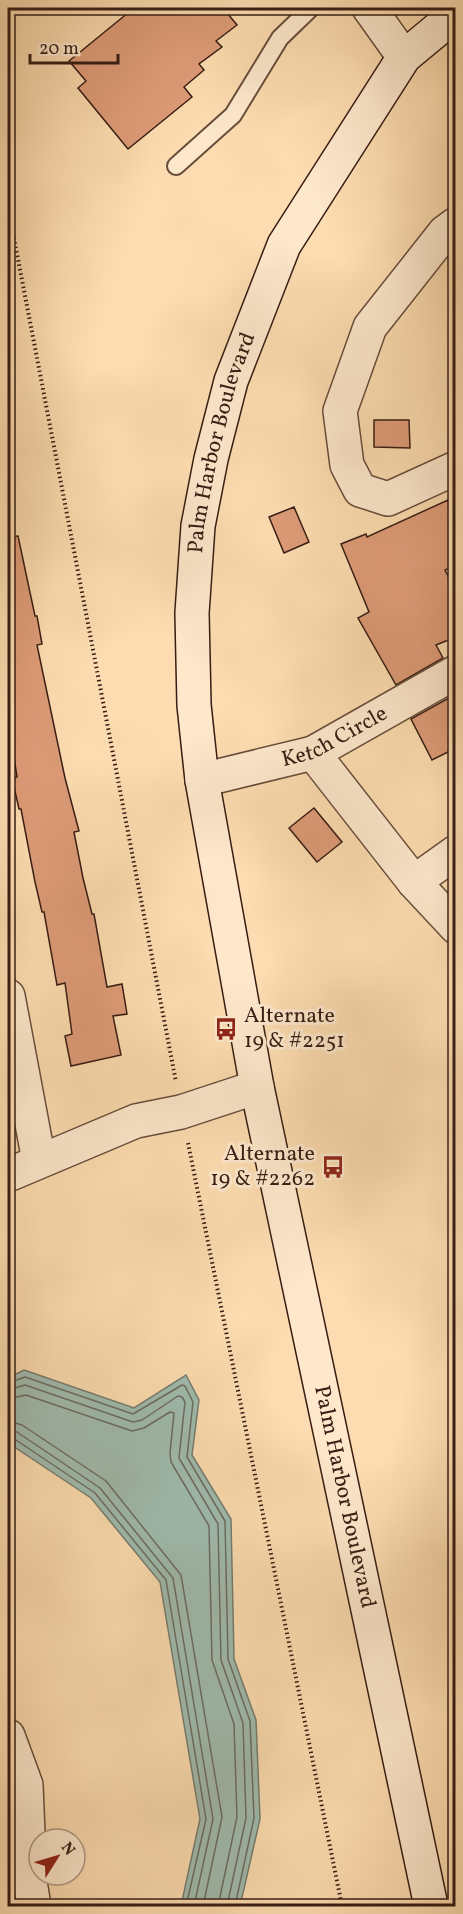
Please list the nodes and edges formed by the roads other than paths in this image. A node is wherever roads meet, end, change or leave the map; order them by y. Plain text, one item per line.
1 (311, 8) edge
2 (369, 8) edge
3 (456, 14) edge
4 (404, 57) junction
5 (176, 166) dead end
6 (456, 224) edge
7 (456, 468) edge
8 (456, 672) edge
9 (313, 753) junction
10 (202, 780) junction
11 (456, 852) edge
12 (414, 882) junction
13 (456, 927) edge
14 (8, 996) edge
15 (257, 1087) junction
16 (39, 1161) junction
17 (8, 1175) edge
18 (8, 1736) edge
19 (426, 1905) edge
20 (34, 1906) edge

1 - 5 lane
2 - 4 main road
3 - 4 main road, Palm Harbor Boulevard
4 - 10 main road, Palm Harbor Boulevard
6 - 7 main road
8 - 9 main road, Ketch Circle
9 - 10 main road, Ketch Circle
9 - 12 main road
10 - 15 main road, Palm Harbor Boulevard
11 - 12 main road
12 - 13 main road
14 - 16 main road
15 - 16 main road
15 - 19 main road, Palm Harbor Boulevard
16 - 17 main road
18 - 20 main road

